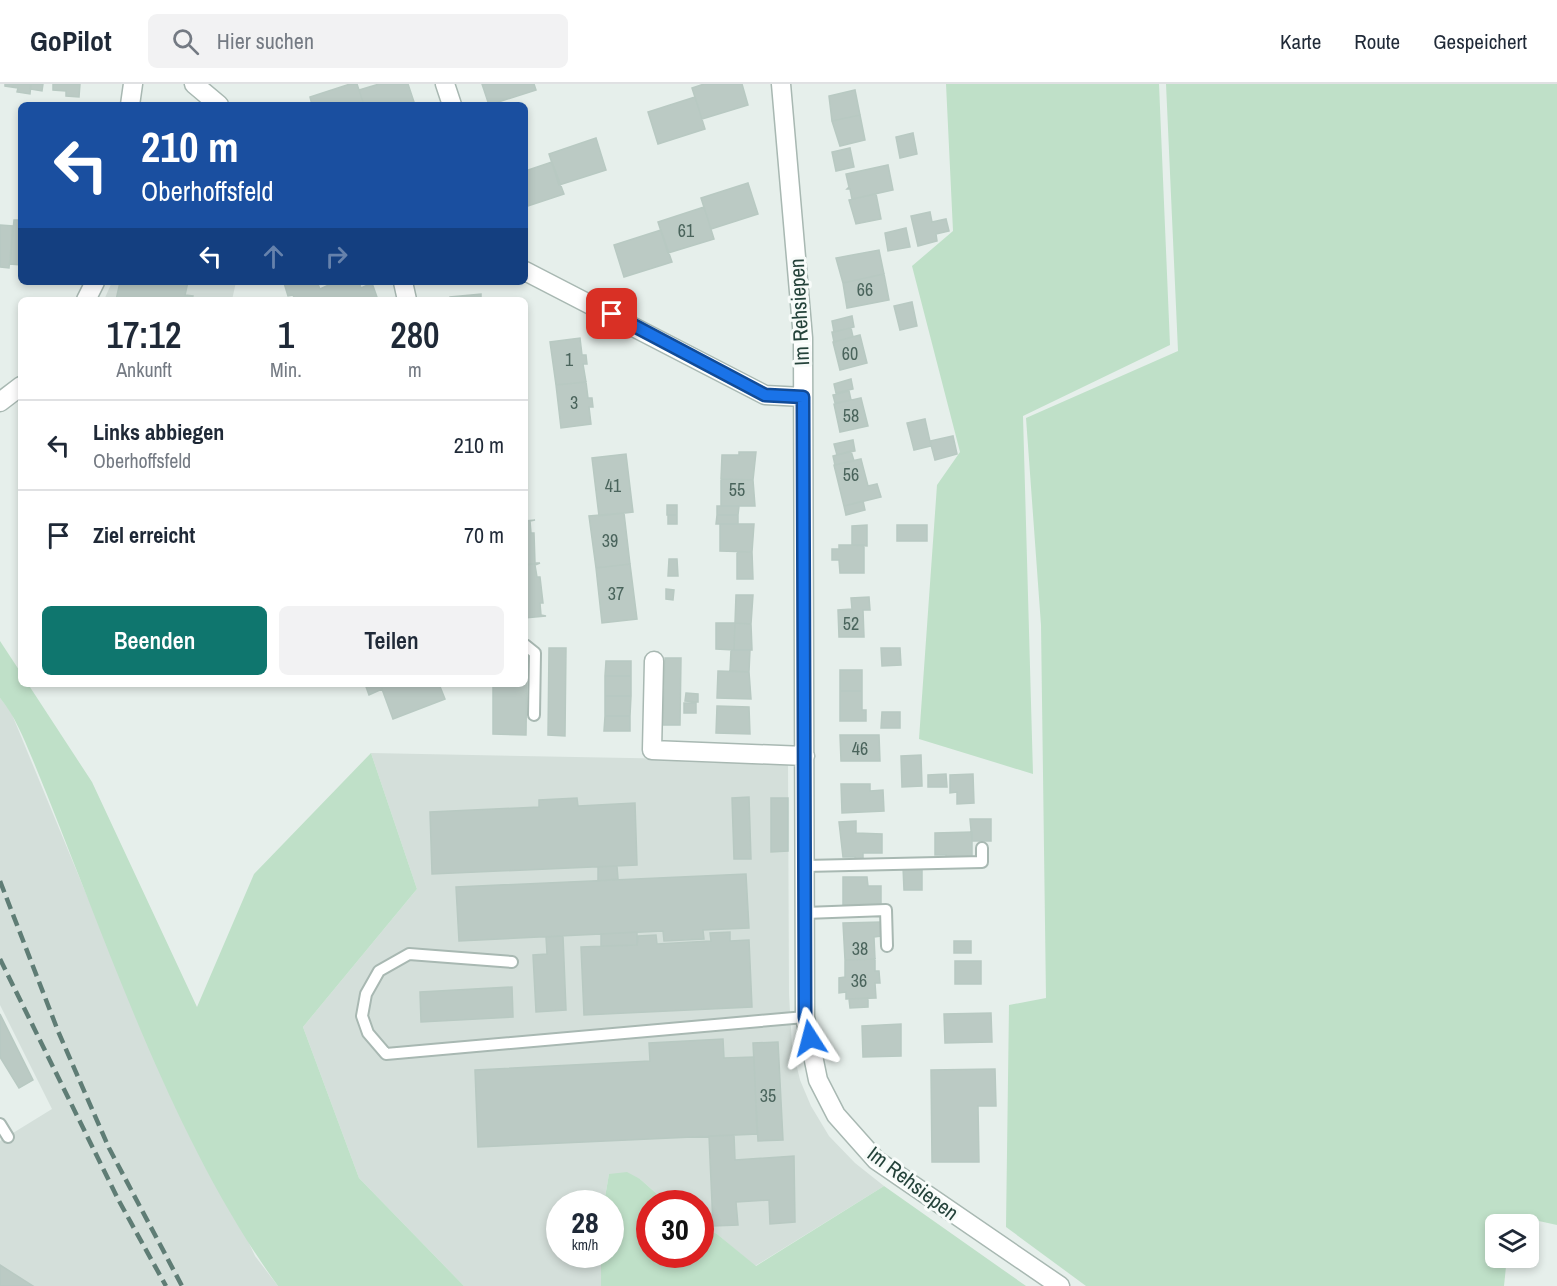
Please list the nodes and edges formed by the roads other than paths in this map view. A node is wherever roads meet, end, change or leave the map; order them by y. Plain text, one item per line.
1 (133, 84) edge
2 (194, 84) edge
3 (445, 84) edge
4 (781, 84) edge
5 (130, 102) edge
6 (215, 102) edge
7 (451, 102) edge
8 (528, 273) edge
9 (18, 388) edge
10 (803, 397) junction
11 (0, 402) edge
12 (528, 647) edge
13 (654, 662) dead end
14 (534, 715) dead end
15 (805, 756) junction
16 (982, 848) dead end
17 (805, 866) junction
18 (805, 913) junction
19 (887, 946) dead end
20 (512, 962) dead end
21 (805, 1017) junction
22 (0, 1124) edge
23 (8, 1137) dead end
24 (1060, 1286) edge

1 - 5 street
2 - 6 street
3 - 7 street
4 - 10 street, Im Rehsiepen
8 - 10 street
9 - 11 street
10 - 15 street, Im Rehsiepen
12 - 14 lane
13 - 15 street
15 - 17 street, Im Rehsiepen
16 - 17 lane
17 - 18 street, Im Rehsiepen
18 - 19 lane
18 - 21 street, Im Rehsiepen
20 - 21 lane
21 - 24 street, Im Rehsiepen
22 - 23 lane

